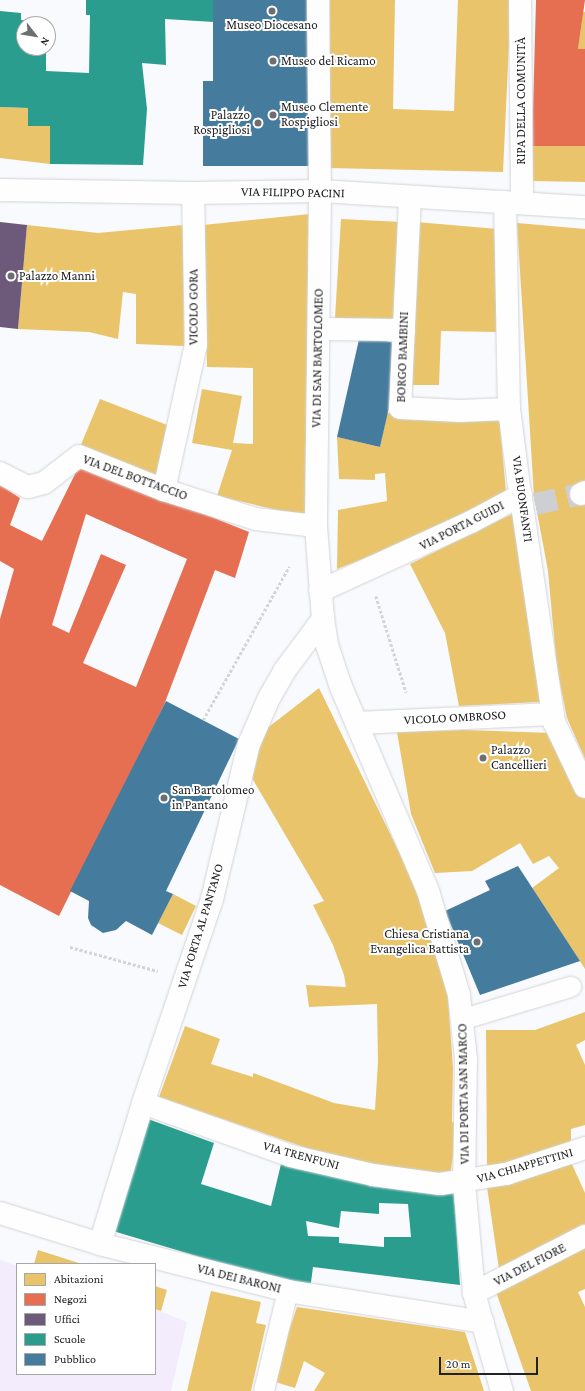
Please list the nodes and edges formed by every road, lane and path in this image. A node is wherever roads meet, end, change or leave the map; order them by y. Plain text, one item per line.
1 (318, 0) edge
2 (520, 0) edge
3 (0, 190) edge
4 (320, 191) junction
5 (193, 193) junction
6 (410, 198) junction
7 (513, 202) junction
8 (585, 206) edge
9 (318, 329) junction
10 (404, 330) junction
11 (510, 410) junction
12 (0, 474) edge
13 (164, 490) junction
14 (526, 502) junction
15 (316, 526) junction
16 (291, 564) dead end
17 (366, 570) junction
18 (320, 591) junction
19 (323, 618) junction
20 (553, 714) junction
21 (203, 720) dead end
22 (412, 720) junction
23 (360, 731) junction
24 (585, 786) edge
25 (70, 947) dead end
26 (186, 978) junction
27 (571, 987) dead end
28 (464, 1019) junction
29 (143, 1103) junction
30 (585, 1148) edge
31 (464, 1183) junction
32 (0, 1212) edge
33 (585, 1236) edge
34 (100, 1244) junction
35 (288, 1291) junction
36 (474, 1293) junction
37 (483, 1322) junction
38 (264, 1391) edge
39 (502, 1391) edge

1 - 4 street, VIA DI SAN BARTOLOMEO
2 - 7 street, RIPA DELLA COMUNITÀ
3 - 5 street, VIA FILIPPO PACINI
4 - 5 street, VIA FILIPPO PACINI
4 - 6 street, VIA FILIPPO PACINI
4 - 9 street, VIA DI SAN BARTOLOMEO
5 - 13 street, VICOLO GORA
6 - 7 street, VIA FILIPPO PACINI
6 - 10 street, BORGO BAMBINI
7 - 8 street, VIA FILIPPO PACINI
7 - 11 street, VIA BUONFANTI
9 - 10 street
9 - 15 street, VIA DI SAN BARTOLOMEO
10 - 11 street, BORGO BAMBINI
11 - 14 street, VIA BUONFANTI
12 - 13 street, VIA DEL BOTTACCIO
13 - 15 street, VIA DEL BOTTACCIO
14 - 17 street, VIA PORTA GUIDI
14 - 20 street, VIA BUONFANTI
15 - 18 street, VIA DI SAN BARTOLOMEO
16 - 21 path
17 - 18 street, VIA PORTA GUIDI
17 - 22 path
18 - 19 street, VIA DI SAN BARTOLOMEO
19 - 23 street, VIA DI PORTA SAN MARCO
19 - 26 street, VIA PORTA AL PANTANO
20 - 22 street, VICOLO OMBROSO
20 - 24 street, VIA BUONFANTI
22 - 23 street, VICOLO OMBROSO
23 - 28 street, VIA DI PORTA SAN MARCO
25 - 26 path
26 - 29 street, VIA PORTA AL PANTANO
27 - 28 lane
28 - 31 street, VIA DI PORTA SAN MARCO
29 - 31 street, VIA TRENFUNI
29 - 34 street, VIA PORTA AL PANTANO
30 - 31 street, VIA CHIAPPETTINI
31 - 36 street, VIA DI PORTA SAN MARCO
32 - 34 street, VIA DEI BARONI
33 - 36 street, VIA DEL FIORE
34 - 35 street, VIA DEI BARONI
35 - 37 street, VIA DEI BARONI
35 - 38 lane
36 - 37 street, VIA DI PORTA SAN MARCO
37 - 39 street, VIA DI PORTA SAN MARCO

